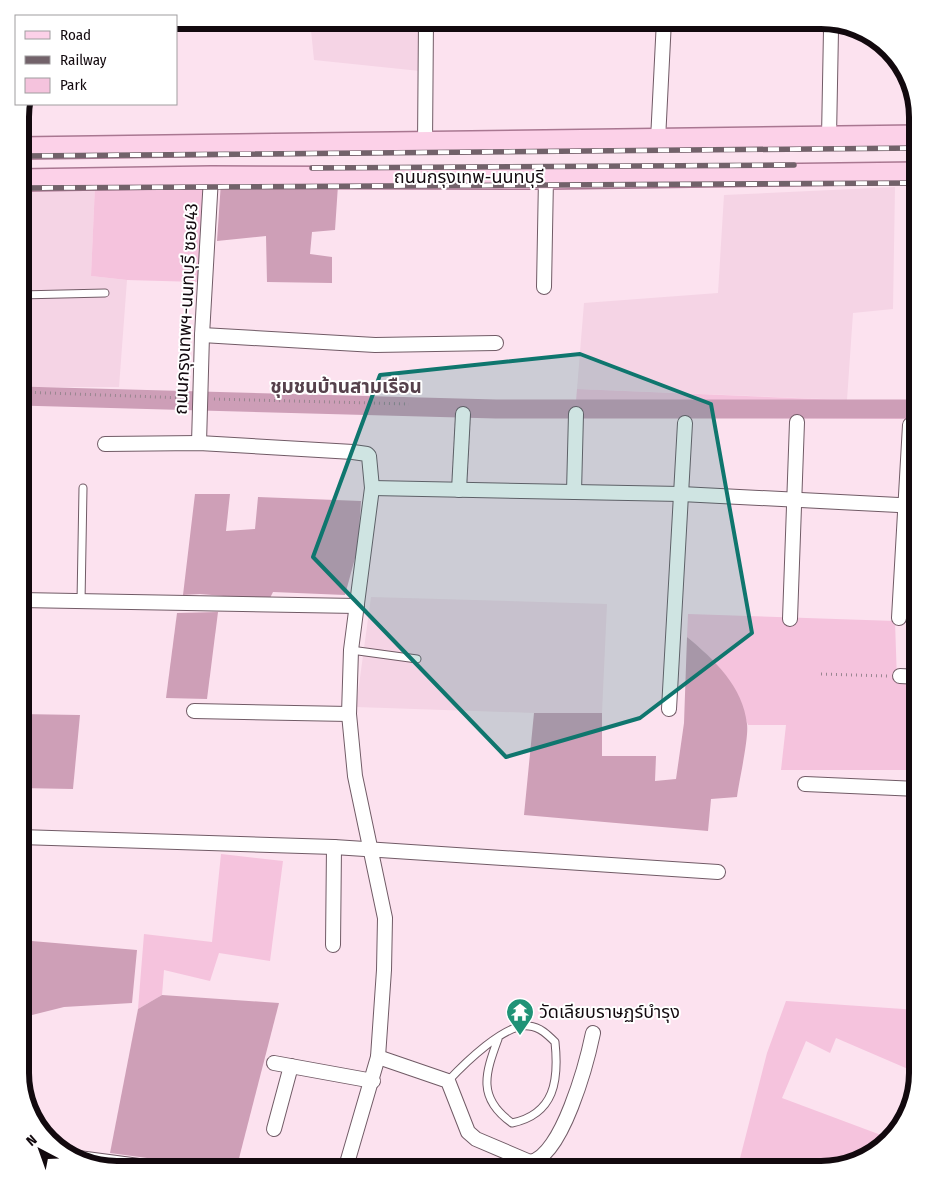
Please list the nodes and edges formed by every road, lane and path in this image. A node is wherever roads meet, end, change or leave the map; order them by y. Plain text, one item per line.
1 (426, 29) edge
2 (664, 29) edge
3 (831, 30) edge
4 (909, 136) edge
5 (829, 138) junction
6 (658, 140) junction
7 (432, 143) junction
8 (29, 148) edge
9 (909, 173) edge
10 (439, 176) junction
11 (211, 177) junction
12 (546, 178) junction
13 (29, 180) edge
14 (544, 287) dead end
15 (106, 293) dead end
16 (29, 295) edge
17 (202, 335) junction
18 (496, 343) dead end
19 (29, 392) edge
20 (200, 398) junction
21 (409, 404) dead end
22 (463, 414) dead end
23 (576, 414) dead end
24 (797, 422) dead end
25 (686, 423) dead end
26 (199, 443) junction
27 (105, 444) dead end
28 (83, 488) dead end
29 (372, 488) junction
30 (459, 490) junction
31 (574, 492) junction
32 (681, 494) junction
33 (795, 500) junction
34 (909, 505) edge
35 (909, 531) edge
36 (29, 600) edge
37 (81, 602) junction
38 (357, 606) junction
39 (899, 618) dead end
40 (790, 619) dead end
41 (351, 650) junction
42 (417, 659) dead end
43 (821, 674) dead end
44 (900, 676) joint
45 (909, 676) edge
46 (669, 709) dead end
47 (194, 711) dead end
48 (349, 714) junction
49 (805, 784) dead end
50 (909, 789) edge
51 (29, 837) edge
52 (334, 847) junction
53 (371, 849) junction
54 (718, 872) dead end
55 (332, 945) dead end
56 (593, 1033) dead end
57 (498, 1039) junction
58 (378, 1057) junction
59 (274, 1063) dead end
60 (291, 1066) junction
61 (372, 1081) junction
62 (448, 1081) junction
63 (274, 1129) dead end
64 (348, 1161) edge
65 (528, 1161) edge
66 (536, 1161) edge

1 - 7 street
2 - 6 street
3 - 5 street
4 - 5 main road, ถนนกรุงเทพ-นนทบุรี
5 - 6 main road, ถนนกรุงเทพ-นนทบุรี
6 - 7 main road, ถนนกรุงเทพ-นนทบุรี
7 - 8 main road, ถนนกรุงเทพ-นนทบุรี
7 - 10 main road
9 - 12 main road, ถนนกรุงเทพ-นนทบุรี
10 - 11 main road, ถนนกรุงเทพ-นนทบุรี
10 - 12 main road, ถนนกรุงเทพ-นนทบุรี
11 - 13 main road, ถนนกรุงเทพ-นนทบุรี
11 - 17 street, ถนนกรุงเทพฯ-นนทบุรี ซอย43
12 - 14 street
15 - 16 lane
17 - 18 street
17 - 20 street, ถนนกรุงเทพฯ-นนทบุรี ซอย43
19 - 20 path
20 - 21 path
20 - 26 street, ถนนกรุงเทพฯ-นนทบุรี ซอย43
22 - 30 street
23 - 31 street
24 - 33 street
25 - 32 street
26 - 27 street
26 - 29 street
28 - 37 lane
29 - 30 street
29 - 38 street
30 - 31 street
31 - 32 street
32 - 33 street
32 - 46 street
33 - 34 street
33 - 40 street
35 - 39 street
36 - 37 street
37 - 38 street
38 - 41 street
41 - 42 lane
41 - 48 street
43 - 44 path
44 - 45 street
47 - 48 street
48 - 53 street
49 - 50 street
51 - 52 street
52 - 53 street
52 - 55 street
53 - 54 street
53 - 58 street
56 - 66 street
57 - 57 lane
57 - 62 lane
58 - 61 street
58 - 62 street
59 - 60 street
60 - 61 street
60 - 63 street
61 - 64 street
62 - 65 street

